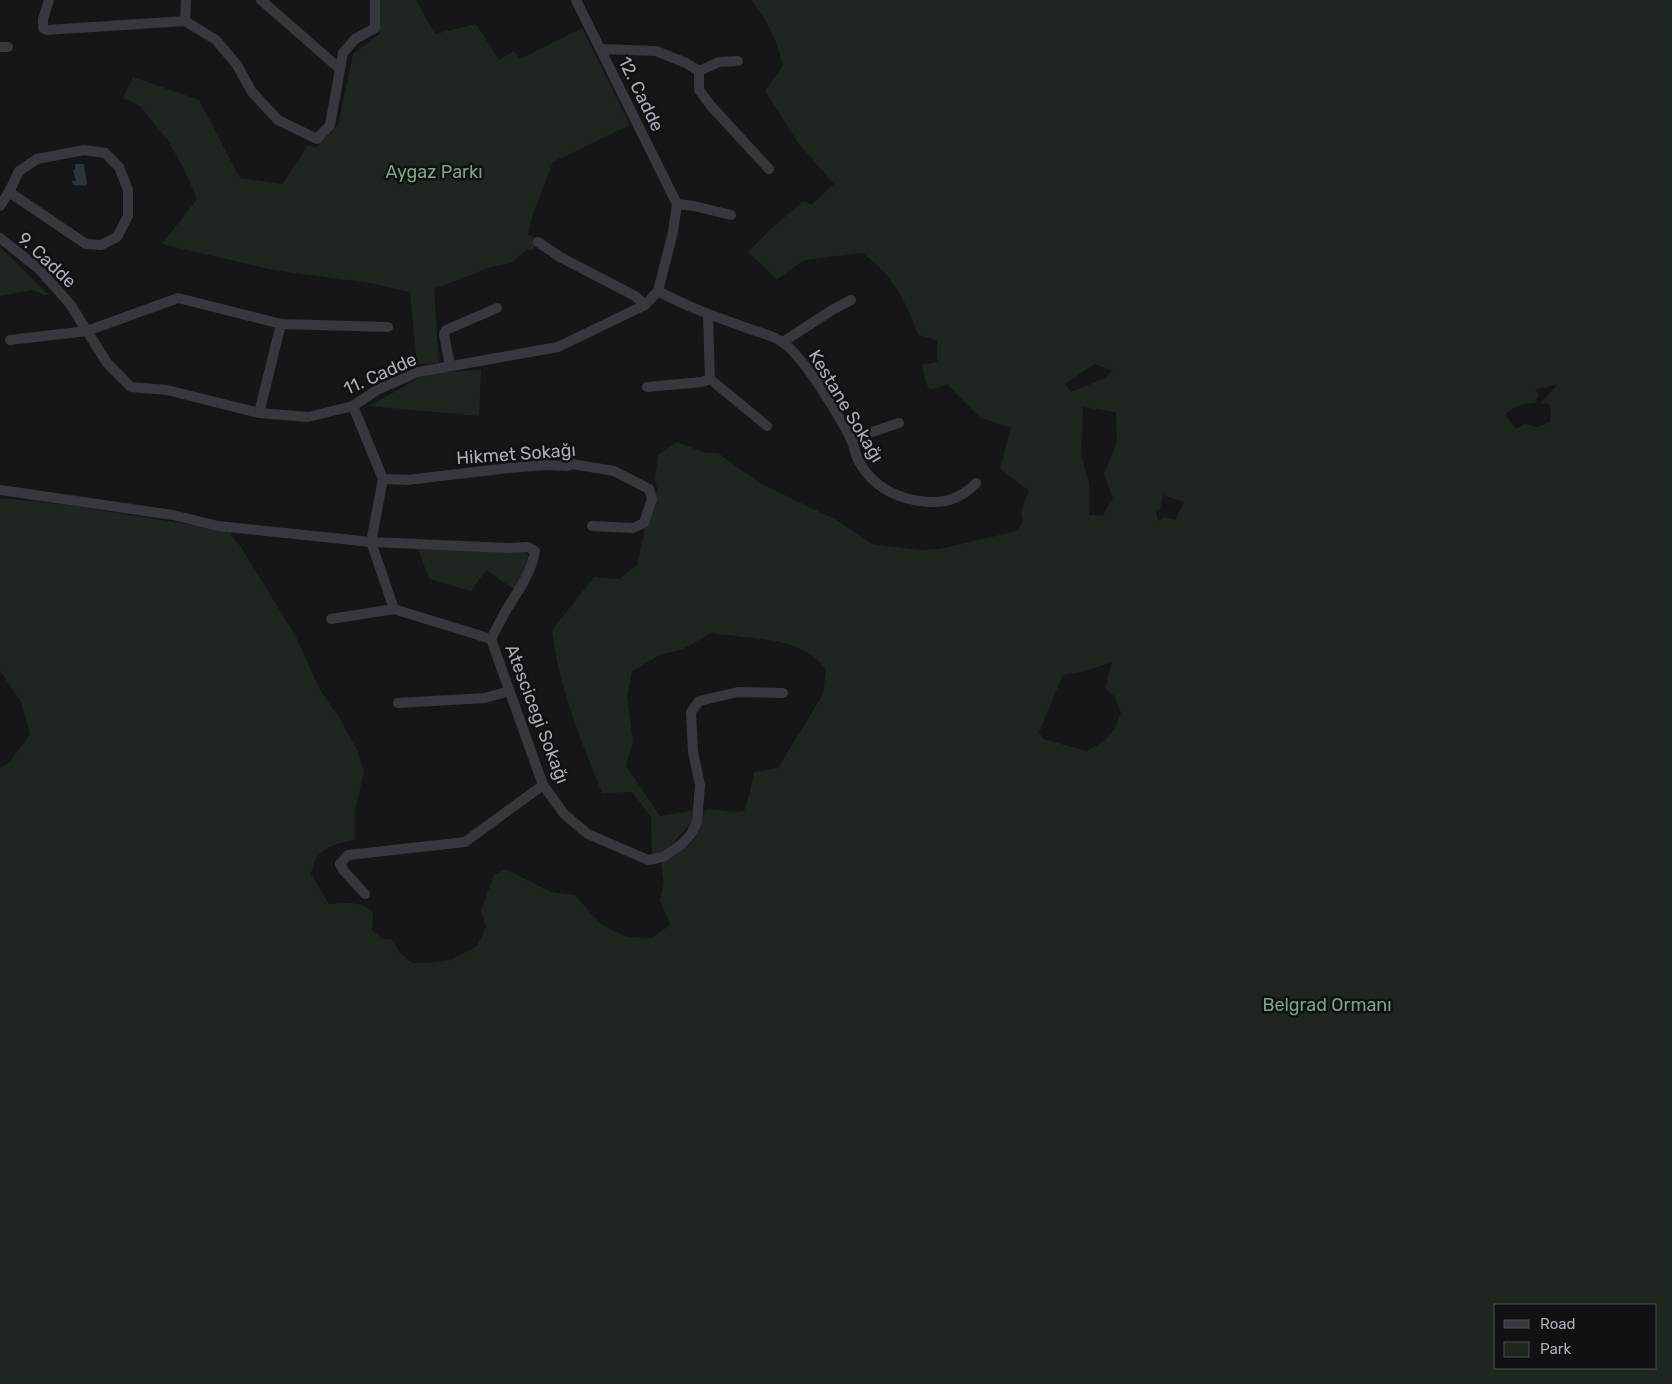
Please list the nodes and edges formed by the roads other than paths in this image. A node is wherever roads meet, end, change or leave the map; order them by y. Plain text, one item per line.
1 (49, 0) edge
2 (186, 0) edge
3 (261, 0) edge
4 (375, 0) edge
5 (576, 0) edge
6 (185, 21) junction
7 (601, 49) junction
8 (738, 61) dead end
9 (340, 69) junction
10 (699, 71) junction
11 (769, 169) dead end
12 (9, 192) junction
13 (677, 204) junction
14 (0, 206) edge
15 (731, 215) dead end
16 (0, 238) edge
17 (538, 242) dead end
18 (658, 291) junction
19 (851, 300) dead end
20 (645, 305) junction
21 (496, 308) dead end
22 (708, 314) junction
23 (281, 324) junction
24 (388, 327) dead end
25 (87, 332) junction
26 (10, 340) dead end
27 (783, 342) junction
28 (450, 366) junction
29 (710, 379) junction
30 (647, 387) dead end
31 (353, 406) junction
32 (259, 413) junction
33 (899, 423) dead end
34 (767, 426) dead end
35 (851, 439) junction
36 (382, 479) junction
37 (976, 483) dead end
38 (0, 490) edge
39 (592, 526) dead end
40 (371, 542) junction
41 (394, 609) junction
42 (332, 619) dead end
43 (491, 639) junction
44 (509, 691) junction
45 (783, 693) dead end
46 (398, 703) dead end
47 (543, 785) junction
48 (365, 894) dead end

1 - 6 street
2 - 6 street
3 - 9 street
4 - 9 street
5 - 7 street, 12. Cadde
6 - 9 street
7 - 10 street
7 - 13 street, 12. Cadde
8 - 10 street
10 - 11 street
12 - 12 street
12 - 14 street
13 - 15 street
13 - 18 street
16 - 25 street, 9. Cadde
17 - 20 street
18 - 20 street
18 - 22 street, Kestane Sokağı
19 - 27 street
20 - 28 street, 11. Cadde
21 - 28 street
22 - 27 street, Kestane Sokağı
22 - 29 street
23 - 24 street
23 - 25 street
23 - 32 street
25 - 26 street
25 - 32 street, 11. Cadde
27 - 35 street, Kestane Sokağı
28 - 31 street, 11. Cadde
29 - 30 street
29 - 34 street
31 - 32 street, 11. Cadde
31 - 36 street
33 - 35 street
35 - 37 street, Kestane Sokağı
36 - 39 street, Hikmet Sokağı
36 - 40 street
38 - 40 street
40 - 41 street
40 - 43 street
41 - 42 street
41 - 43 street
43 - 44 street, Atescicegi Sokağı
44 - 46 street
44 - 47 street, Atescicegi Sokağı
45 - 47 street, Atescicegi Sokağı
47 - 48 street

